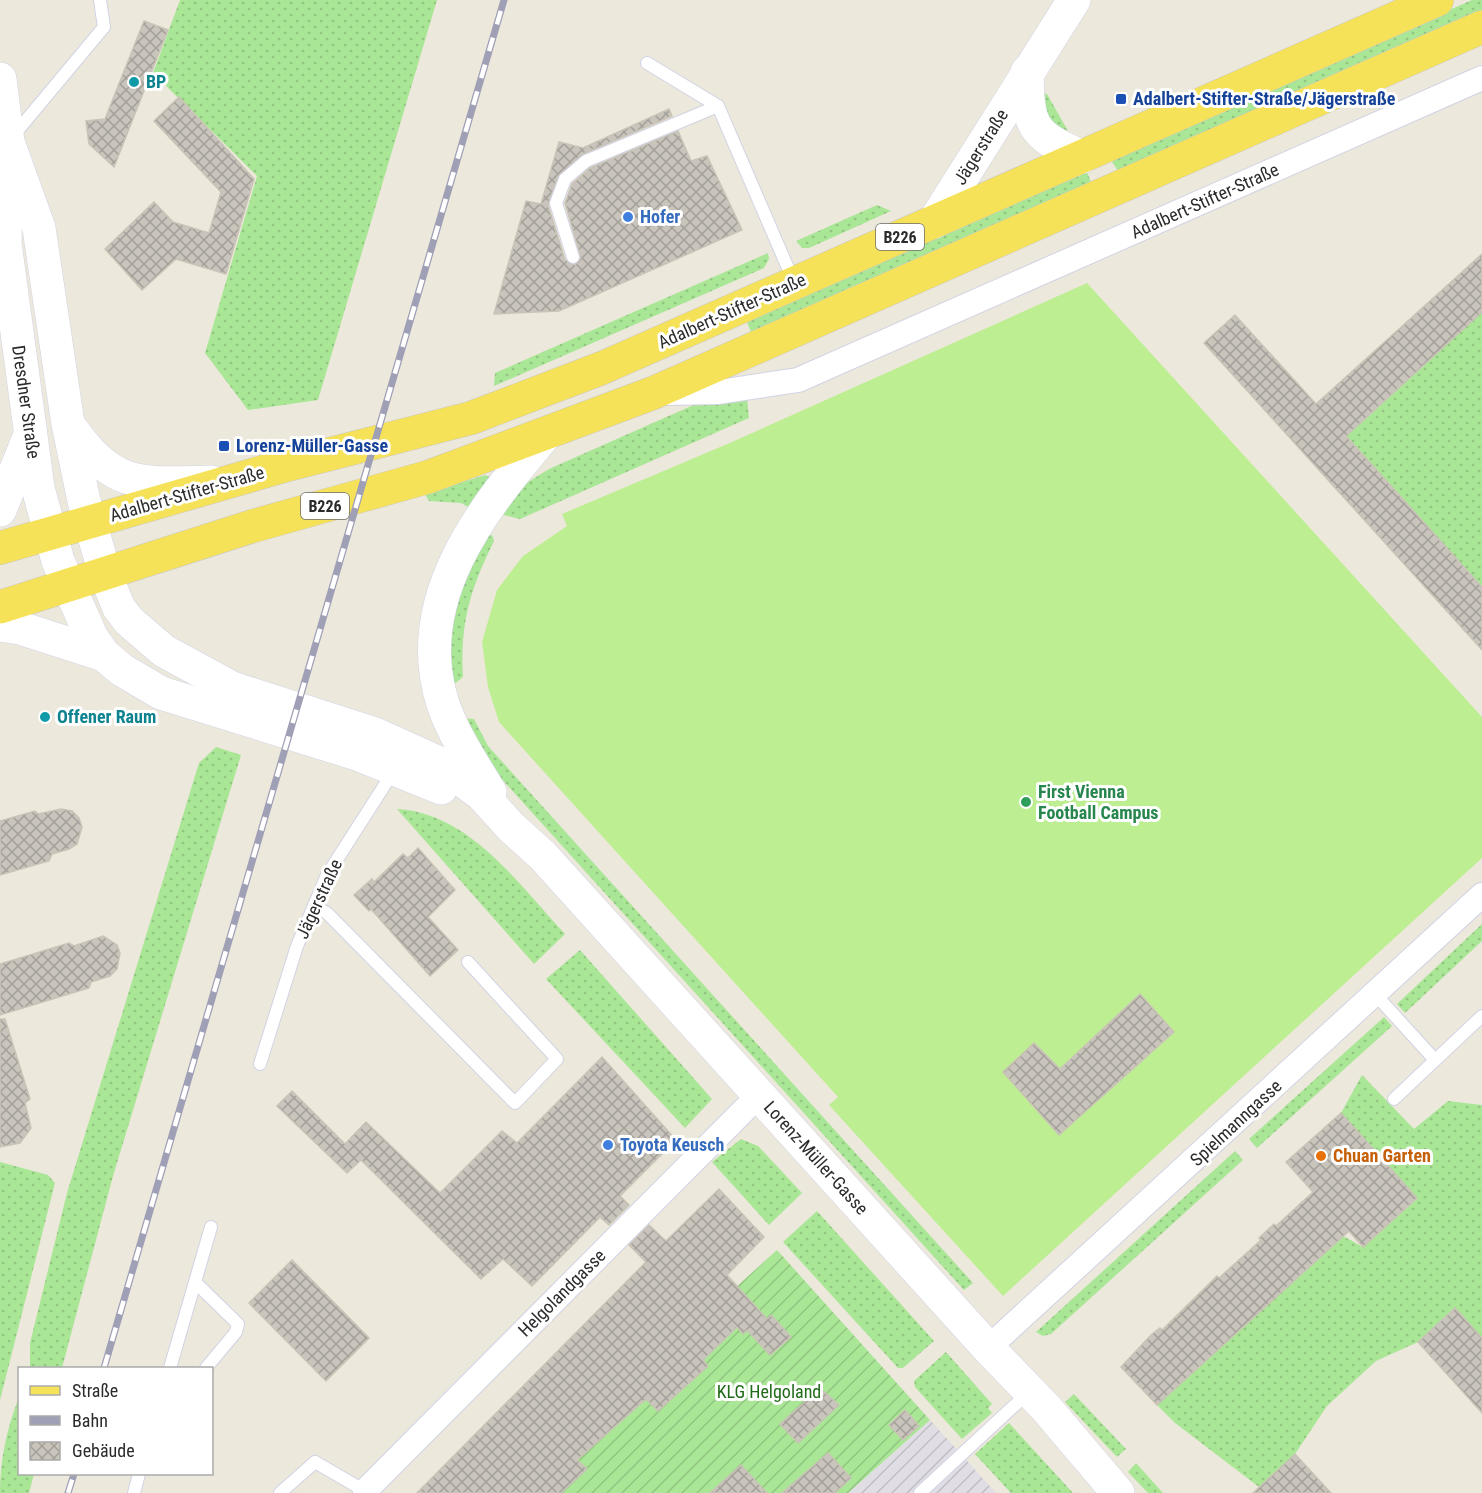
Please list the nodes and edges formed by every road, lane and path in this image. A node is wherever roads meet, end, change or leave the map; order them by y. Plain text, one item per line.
1 (100, 0) edge
2 (1074, 0) edge
3 (1437, 0) edge
4 (1482, 27) edge
5 (647, 63) dead end
6 (1027, 72) junction
7 (1482, 78) edge
8 (0, 79) edge
9 (718, 105) junction
10 (4, 142) edge
11 (1082, 157) junction
12 (934, 222) junction
13 (573, 257) dead end
14 (795, 284) junction
15 (653, 393) junction
16 (68, 424) junction
17 (30, 433) junction
18 (545, 435) junction
19 (231, 481) junction
20 (0, 510) edge
21 (90, 522) junction
22 (49, 534) junction
23 (0, 548) edge
24 (105, 574) junction
25 (68, 586) junction
26 (0, 607) edge
27 (0, 626) edge
28 (104, 655) junction
29 (402, 758) junction
30 (511, 827) junction
31 (1482, 895) edge
32 (314, 906) junction
33 (468, 962) dead end
34 (1375, 994) junction
35 (1482, 1016) edge
36 (1436, 1060) junction
37 (260, 1064) dead end
38 (759, 1095) junction
39 (1394, 1099) dead end
40 (211, 1227) dead end
41 (195, 1282) junction
42 (988, 1348) junction
43 (170, 1367) edge
44 (207, 1367) edge
45 (1029, 1392) junction
46 (139, 1475) edge
47 (365, 1491) joint
48 (134, 1493) edge
49 (280, 1493) edge
50 (920, 1493) edge
51 (1118, 1493) edge

1 - 10 lane
2 - 6 main road, Jägerstraße
3 - 11 main road, Adalbert-Stifter-Straße / B226
4 - 15 main road, Adalbert-Stifter-Straße / B226
5 - 9 lane
6 - 11 main road, Jägerstraße
6 - 12 main road, Jägerstraße
7 - 15 street, Adalbert-Stifter-Straße
8 - 10 main road, Dresdner Straße
9 - 13 lane
9 - 14 lane
10 - 16 main road, Dresdner Straße
10 - 17 main road, Dresdner Straße
11 - 12 main road, Adalbert-Stifter-Straße / B226
12 - 14 main road, Adalbert-Stifter-Straße / B226
14 - 19 main road, Adalbert-Stifter-Straße / B226
15 - 18 main road, Adalbert-Stifter-Straße / B226
16 - 19 main road
16 - 21 main road, Dresdner Straße
17 - 20 main road
17 - 22 main road, Dresdner Straße
18 - 24 main road, Adalbert-Stifter-Straße / B226
18 - 30 main road
19 - 21 main road, Adalbert-Stifter-Straße / B226
21 - 22 main road, Adalbert-Stifter-Straße / B226
21 - 24 main road, Dresdner Straße
22 - 23 main road, Adalbert-Stifter-Straße / B226
22 - 25 main road, Dresdner Straße
24 - 25 main road, Adalbert-Stifter-Straße / B226
24 - 29 main road, Lorenz-Müller-Gasse
25 - 26 main road, Adalbert-Stifter-Straße / B226
25 - 28 main road, Lorenz-Müller-Gasse
27 - 28 main road
28 - 29 main road, Lorenz-Müller-Gasse
29 - 30 main road, Lorenz-Müller-Gasse
29 - 32 lane, Jägerstraße
30 - 38 main road, Lorenz-Müller-Gasse
31 - 34 street, Spielmanngasse
32 - 33 lane
32 - 37 lane, Jägerstraße
34 - 36 lane
34 - 42 street, Spielmanngasse
35 - 36 lane
36 - 39 lane
38 - 42 main road, Lorenz-Müller-Gasse
38 - 47 street, Helgolandgasse
40 - 41 lane
41 - 43 lane
41 - 44 lane
42 - 45 main road, Lorenz-Müller-Gasse
45 - 50 lane
45 - 51 main road, Lorenz-Müller-Gasse
46 - 48 lane
47 - 49 lane

